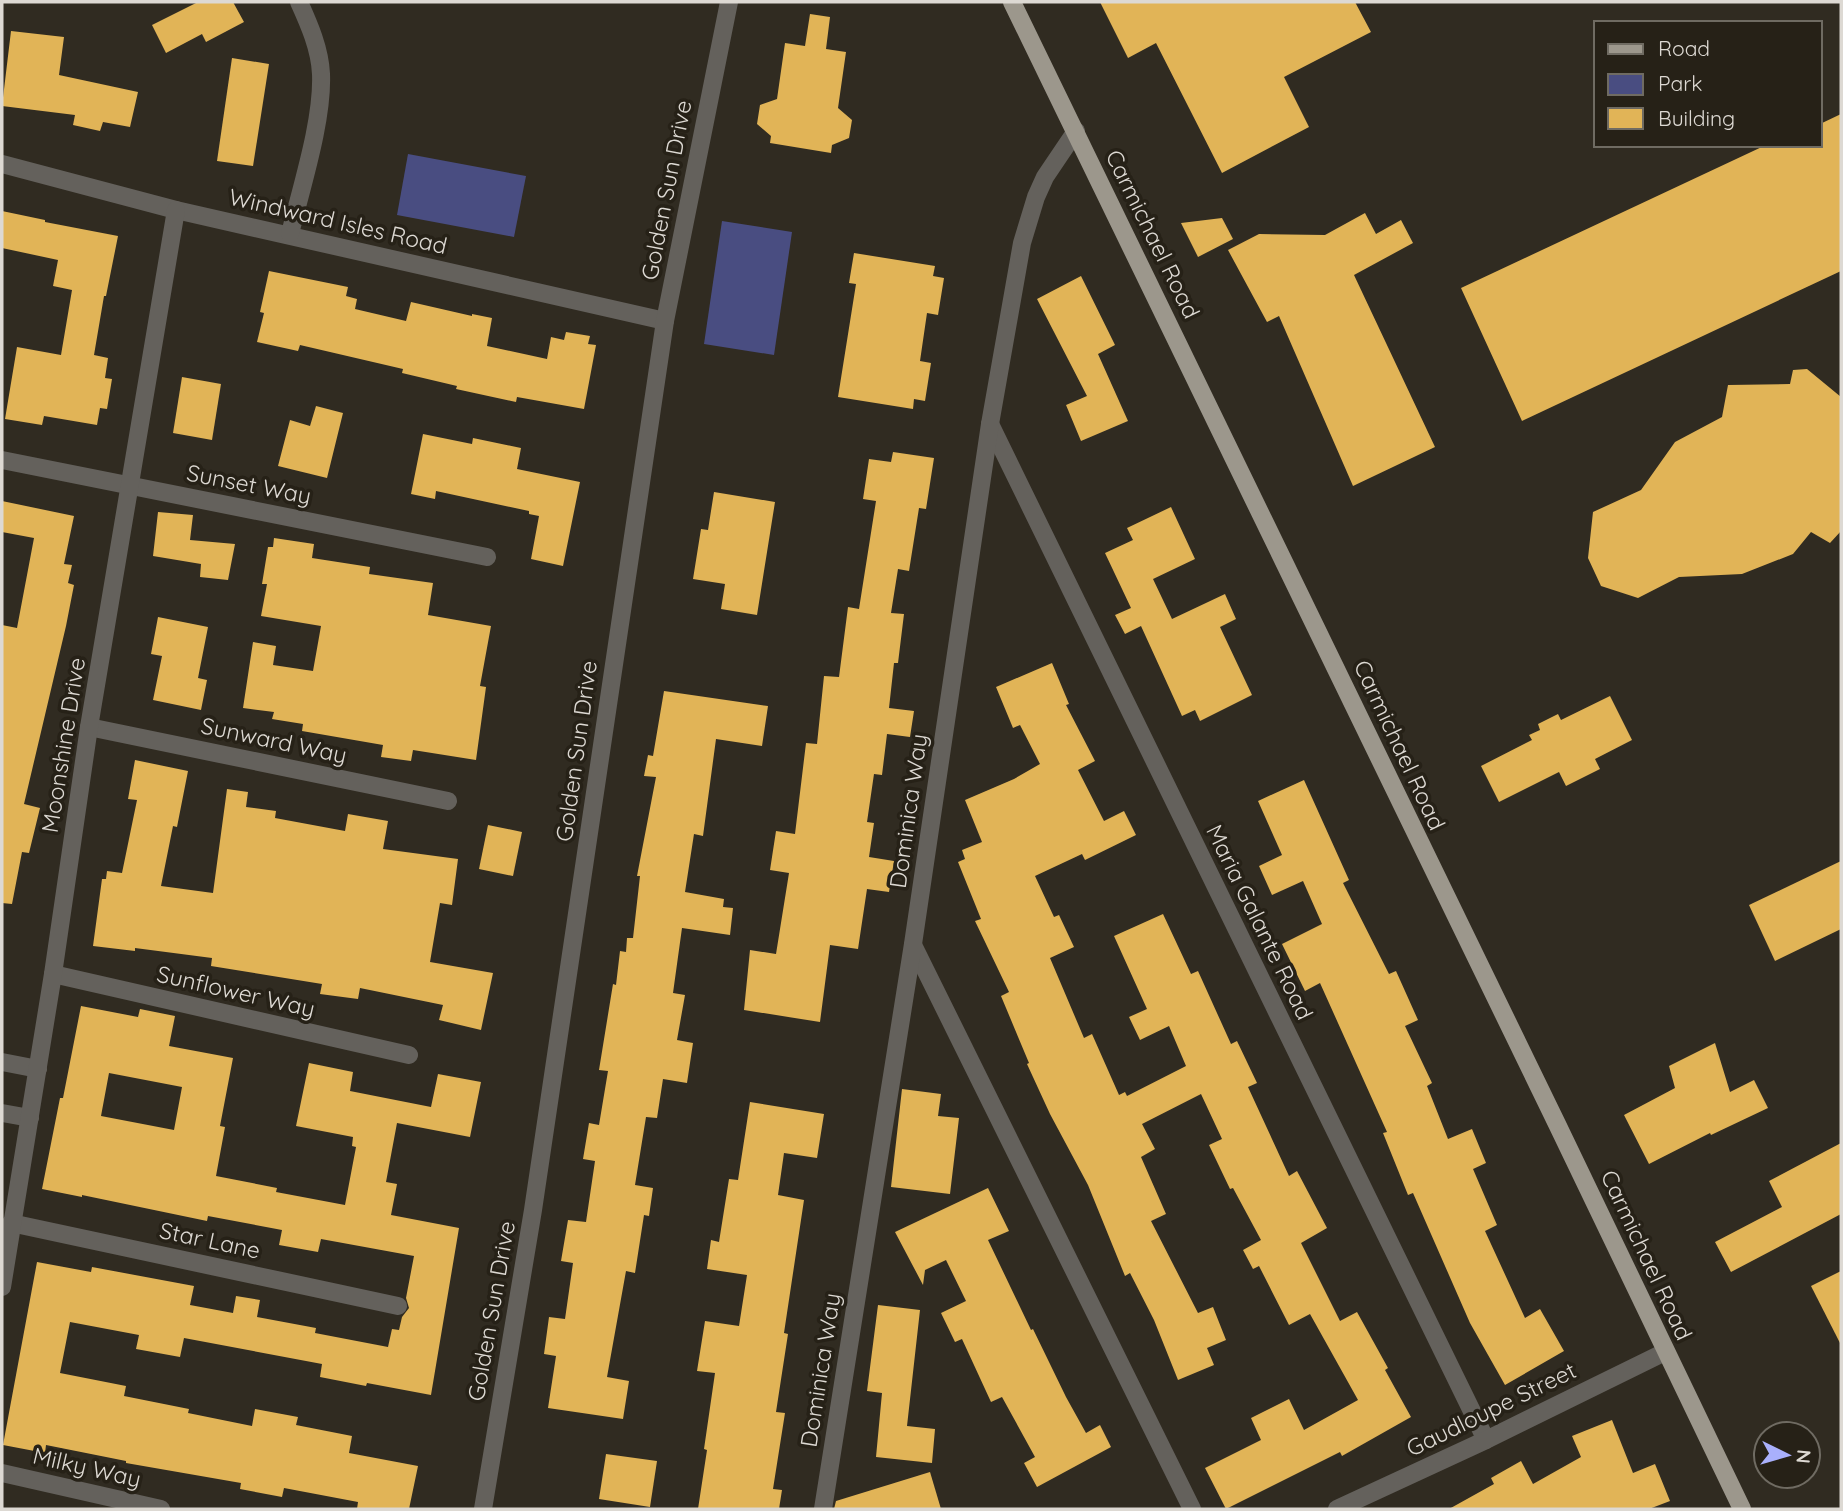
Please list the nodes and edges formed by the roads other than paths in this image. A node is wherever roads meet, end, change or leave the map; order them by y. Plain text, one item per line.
1 (299, 2) edge
2 (729, 2) edge
3 (1012, 2) edge
4 (1076, 131) junction
5 (2, 164) edge
6 (176, 210) junction
7 (290, 234) junction
8 (665, 321) junction
9 (990, 424) junction
10 (2, 460) edge
11 (129, 484) junction
12 (487, 557) dead end
13 (89, 727) junction
14 (448, 801) dead end
15 (913, 944) junction
16 (53, 974) junction
17 (409, 1055) dead end
18 (2, 1062) edge
19 (38, 1069) junction
20 (2, 1113) edge
21 (30, 1118) junction
22 (11, 1223) junction
23 (2, 1287) edge
24 (398, 1306) dead end
25 (1665, 1352) junction
26 (1486, 1440) junction
27 (2, 1473) edge
28 (161, 1509) edge
29 (483, 1509) edge
30 (822, 1509) edge
31 (1192, 1509) edge
32 (1337, 1509) edge
33 (1742, 1509) edge

1 - 7 street
2 - 8 street, Golden Sun Drive
3 - 4 main road, Carmichael Road
4 - 9 street, Dominica Way
4 - 25 main road, Carmichael Road
5 - 6 street, Windward Isles Road
6 - 7 street, Windward Isles Road
6 - 11 street, Moonshine Drive
7 - 8 street, Windward Isles Road
8 - 29 street, Golden Sun Drive
9 - 15 street, Dominica Way
9 - 26 street, Maria Galante Road
10 - 11 street, Sunset Way
11 - 12 street, Sunset Way
11 - 13 street, Moonshine Drive
13 - 14 street, Sunward Way
13 - 16 street, Moonshine Drive
15 - 30 street, Dominica Way
15 - 31 street
16 - 17 street, Sunflower Way
16 - 19 street, Moonshine Drive
18 - 19 street
19 - 21 street, Moonshine Drive
20 - 21 street
21 - 22 street, Moonshine Drive
22 - 23 street, Moonshine Drive
22 - 24 street, Star Lane
25 - 26 street, Gaudloupe Street
25 - 33 main road, Carmichael Road
26 - 32 street, Gaudloupe Street
27 - 28 street, Milky Way

